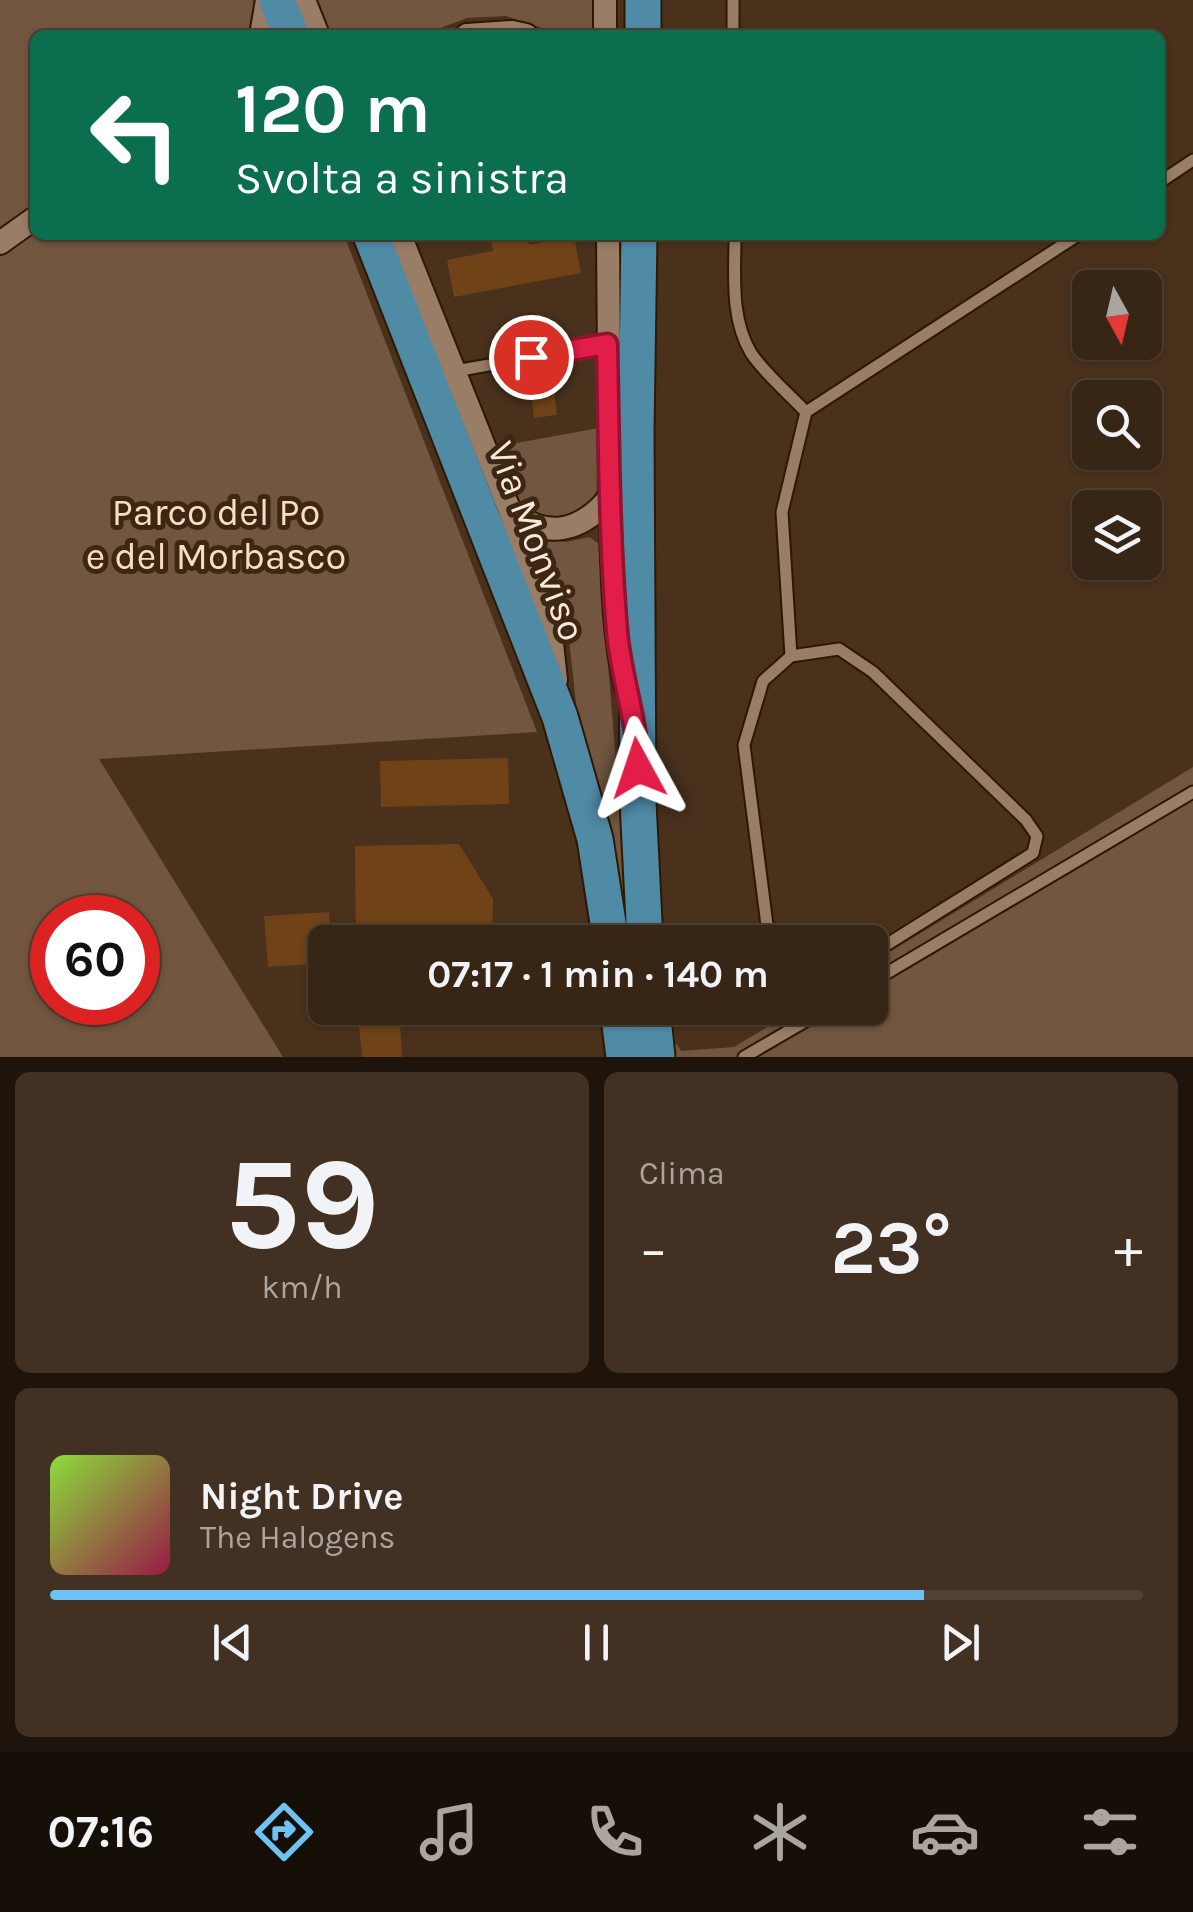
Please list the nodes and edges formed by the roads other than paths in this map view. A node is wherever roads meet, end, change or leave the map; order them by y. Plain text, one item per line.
1 (267, 0) edge
2 (277, 0) edge
3 (304, 0) edge
4 (605, 0) edge
5 (643, 0) edge
6 (732, 0) edge
7 (262, 30) edge
8 (289, 30) edge
9 (316, 30) edge
10 (605, 30) edge
11 (643, 30) edge
12 (733, 30) edge
13 (1193, 160) edge
14 (1165, 179) edge
15 (30, 222) edge
16 (373, 240) edge
17 (402, 240) edge
18 (608, 240) edge
19 (640, 240) edge
20 (735, 240) edge
21 (1070, 240) edge
22 (0, 243) edge
23 (607, 344) junction
24 (456, 370) junction
25 (806, 412) junction
26 (610, 497) junction
27 (510, 511) junction
28 (791, 656) junction
29 (560, 717) junction
30 (638, 735) junction
31 (1193, 792) edge
32 (608, 925) edge
33 (644, 925) edge
34 (768, 925) edge
35 (888, 944) edge
36 (888, 972) edge
37 (620, 1025) edge
38 (654, 1025) edge
39 (799, 1025) edge
40 (624, 1057) edge
41 (657, 1057) edge
42 (744, 1057) edge

1 - 7 street
2 - 8 main road
3 - 9 street
4 - 10 street
5 - 11 main road
6 - 12 lane
13 - 14 lane
15 - 22 street
16 - 29 main road, Via Monviso
17 - 24 street
18 - 23 street
19 - 30 main road
20 - 25 lane
21 - 25 lane
23 - 24 lane
23 - 26 street
24 - 27 street
25 - 28 lane
26 - 27 street
26 - 30 street
27 - 29 street
28 - 34 lane
28 - 35 lane
29 - 32 main road, Via Monviso
30 - 33 main road
31 - 36 lane
37 - 40 main road
38 - 41 main road
39 - 42 lane

